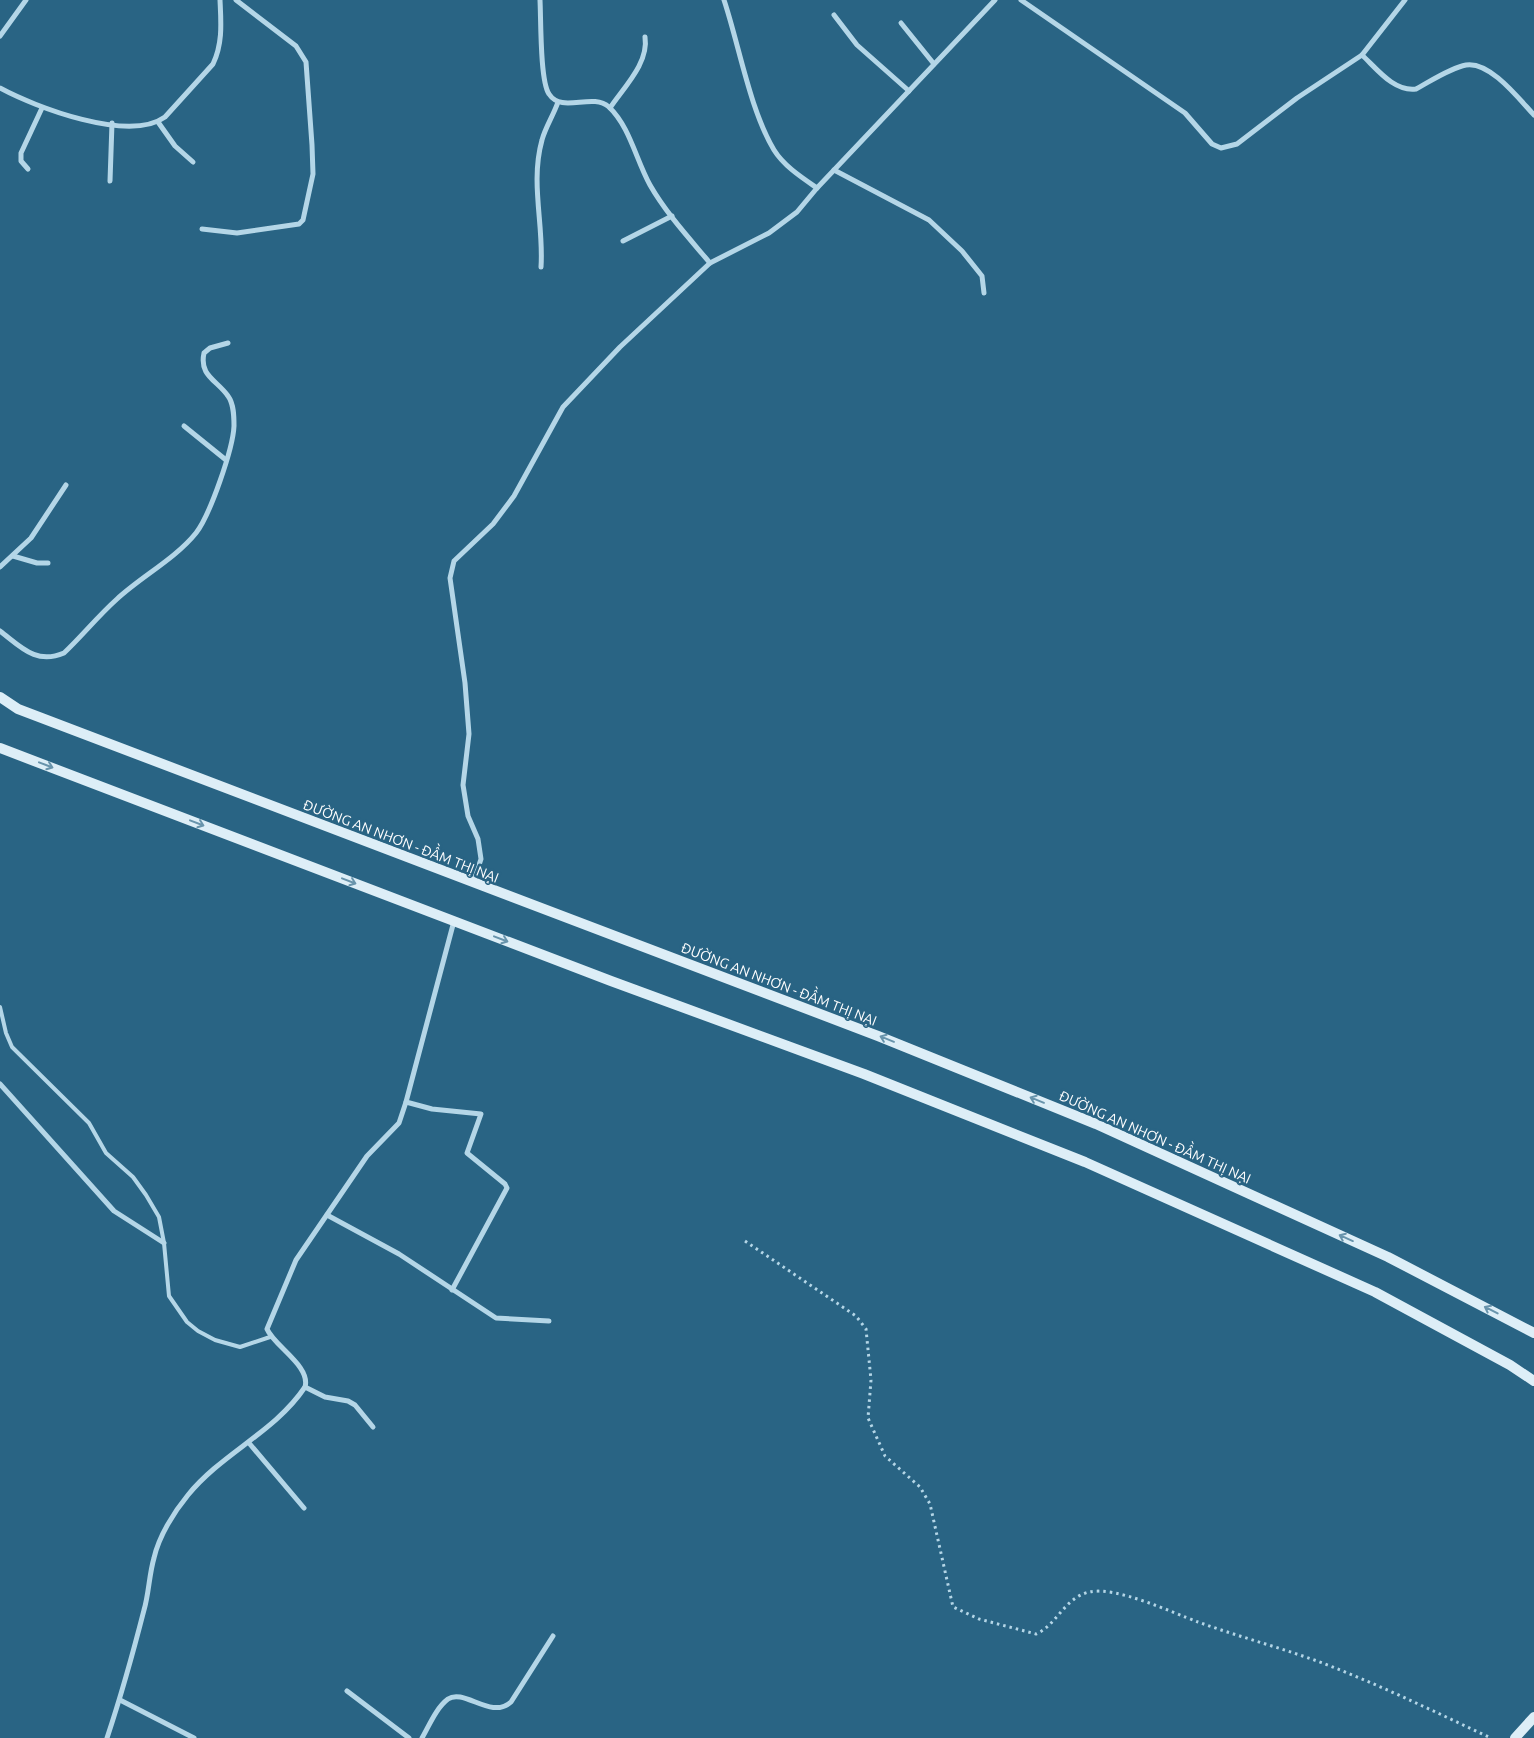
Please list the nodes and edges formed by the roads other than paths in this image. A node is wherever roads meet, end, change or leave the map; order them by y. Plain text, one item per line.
1 (26, 0) edge
2 (220, 0) edge
3 (236, 0) edge
4 (540, 0) edge
5 (724, 0) edge
6 (995, 0) edge
7 (1020, 0) edge
8 (1405, 0) edge
9 (834, 15) dead end
10 (901, 23) dead end
11 (0, 36) edge
12 (645, 36) dead end
13 (1362, 55) junction
14 (934, 64) junction
15 (0, 88) edge
16 (909, 91) junction
17 (558, 102) junction
18 (42, 108) junction
19 (610, 108) junction
20 (1534, 115) edge
21 (158, 122) junction
22 (112, 123) junction
23 (193, 162) dead end
24 (28, 169) dead end
25 (834, 170) junction
26 (110, 181) dead end
27 (817, 188) junction
28 (672, 216) junction
29 (202, 229) dead end
30 (623, 241) dead end
31 (710, 263) junction
32 (542, 267) dead end
33 (984, 293) dead end
34 (228, 343) dead end
35 (184, 426) dead end
36 (226, 460) junction
37 (66, 485) dead end
38 (13, 556) junction
39 (48, 563) dead end
40 (0, 567) edge
41 (0, 631) edge
42 (0, 697) edge
43 (0, 748) edge
44 (473, 883) junction
45 (454, 921) junction
46 (0, 1007) edge
47 (0, 1084) edge
48 (406, 1102) junction
49 (327, 1215) junction
50 (164, 1243) junction
51 (452, 1290) junction
52 (549, 1322) dead end
53 (1534, 1333) edge
54 (270, 1337) junction
55 (1534, 1381) edge
56 (306, 1388) junction
57 (373, 1427) dead end
58 (250, 1442) junction
59 (304, 1508) dead end
60 (553, 1636) dead end
61 (347, 1691) dead end
62 (120, 1700) junction
63 (1534, 1717) edge
64 (107, 1738) edge
65 (194, 1738) edge
66 (409, 1738) edge
67 (422, 1738) edge
68 (1516, 1738) edge

1 - 11 street
2 - 21 street
3 - 29 street
4 - 17 street
5 - 27 street
6 - 14 street
7 - 13 street
8 - 13 street
9 - 16 street
10 - 14 street
12 - 19 street
13 - 20 street
14 - 16 street
15 - 18 street
16 - 25 street
17 - 19 street
17 - 32 street
18 - 22 street
18 - 24 street
19 - 28 street
21 - 22 street
21 - 23 street
22 - 26 street
25 - 27 street
25 - 33 street
27 - 31 street
28 - 30 street
28 - 31 street
31 - 44 street
34 - 36 street
35 - 36 street
36 - 41 street
37 - 38 street
38 - 39 street
38 - 40 street
42 - 44 main road, ĐƯỜNG AN NHƠN - ĐẦM THỊ NẠI
43 -> 45 main road
53 -> 44 main road, ĐƯỜNG AN NHƠN - ĐẦM THỊ NẠI
45 - 48 street
45 -> 55 main road
46 - 50 lane
47 - 50 street
48 - 49 street
48 - 51 street
49 - 51 street
49 - 54 street
50 - 54 lane
51 - 52 street
54 - 56 street
56 - 57 street
56 - 58 street
58 - 59 street
58 - 62 street
60 - 67 street
61 - 66 street
62 - 64 street
62 - 65 street
63 - 68 main road

